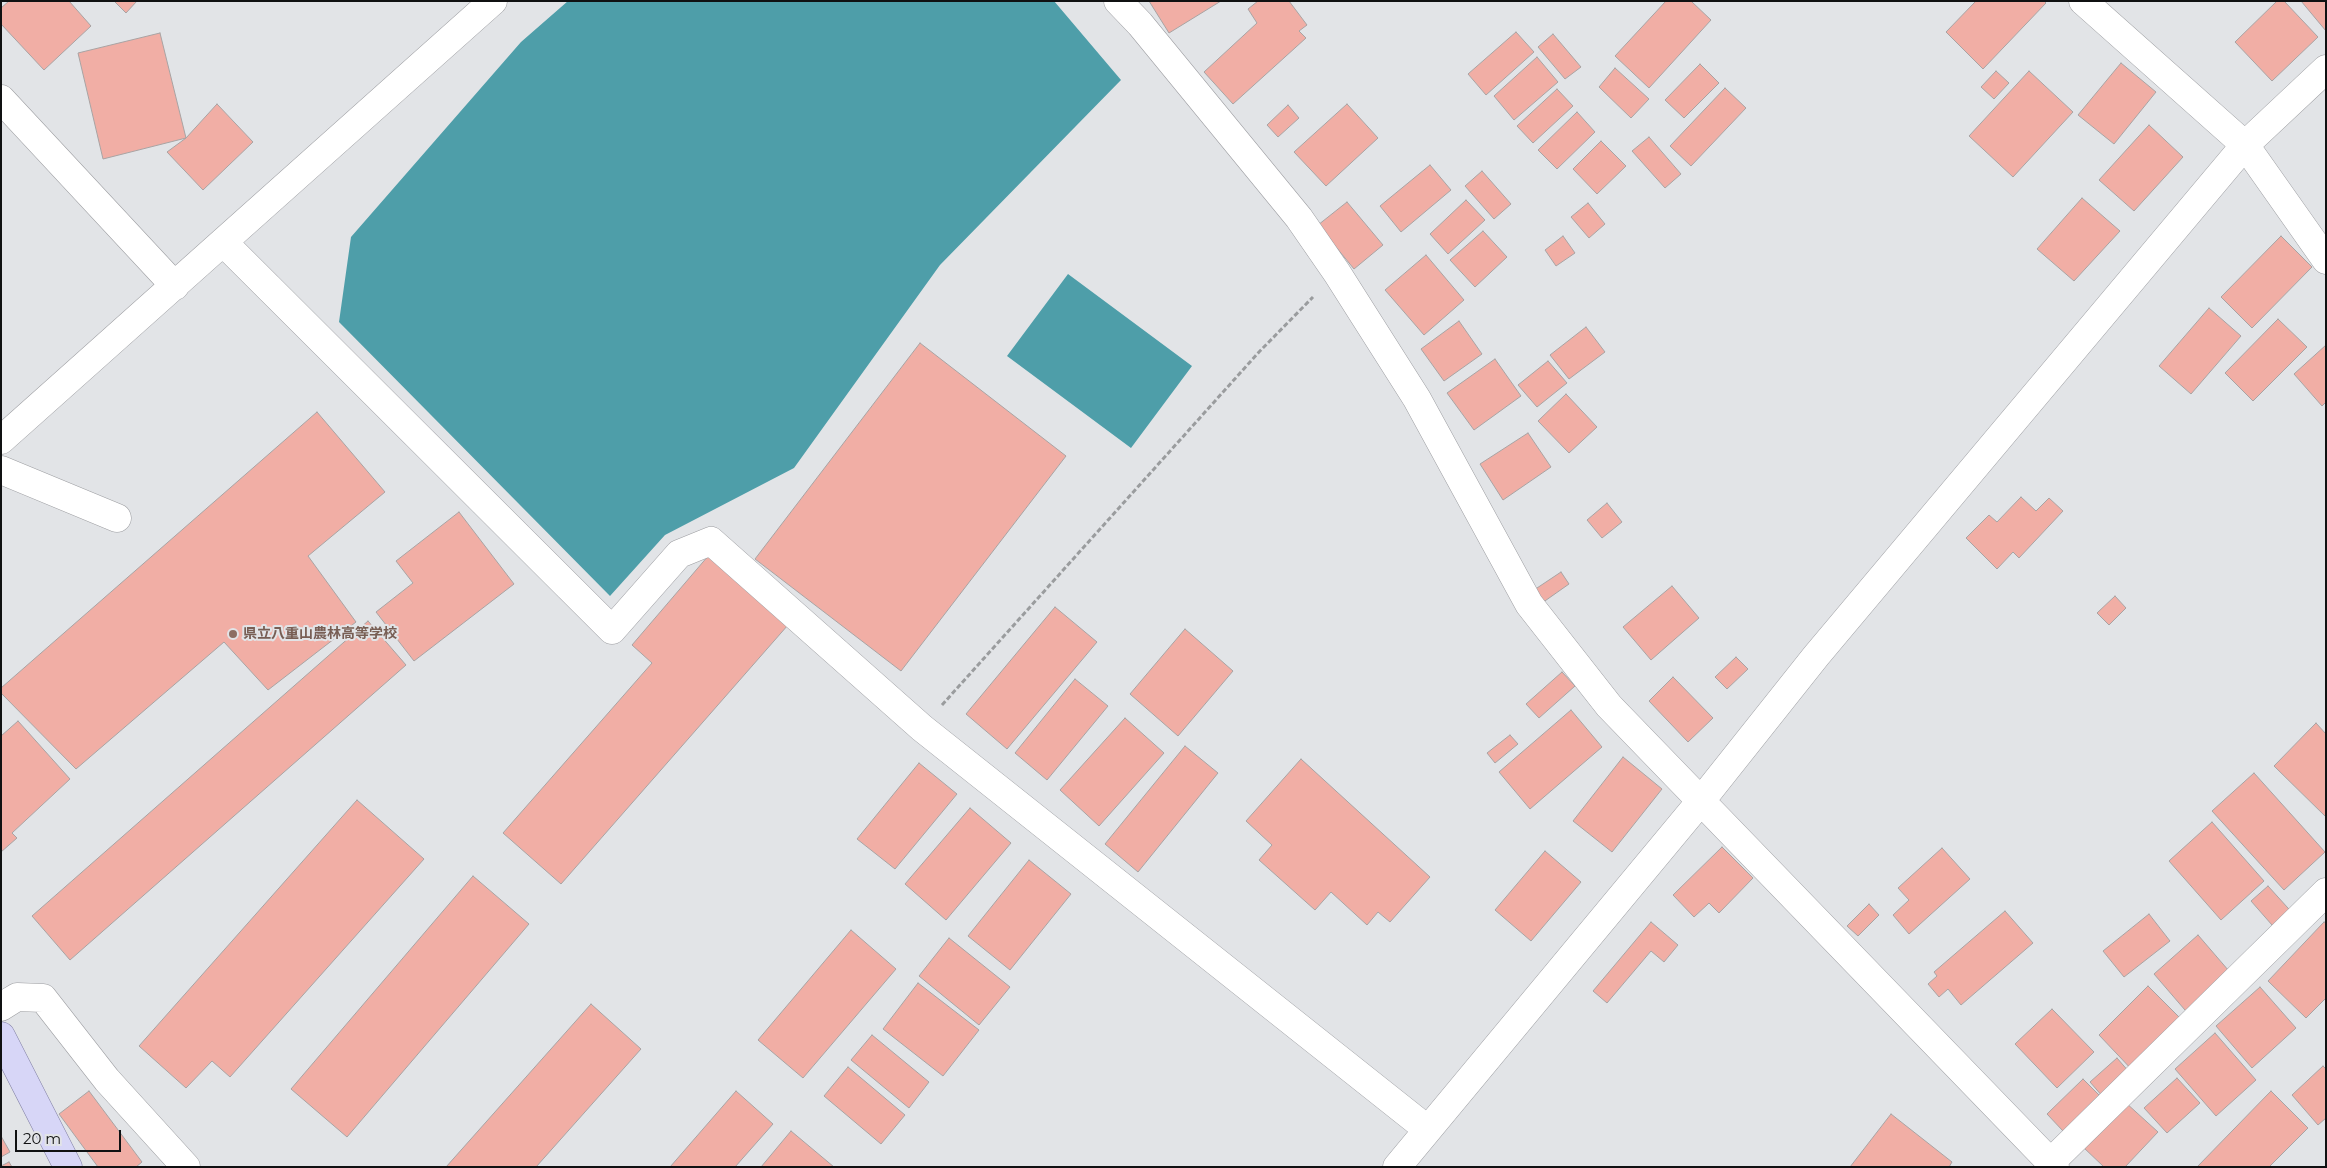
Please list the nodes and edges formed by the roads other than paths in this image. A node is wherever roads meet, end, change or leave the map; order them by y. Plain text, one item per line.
1 (493, 1) edge
2 (1118, 1) edge
3 (2083, 1) edge
4 (2326, 69) edge
5 (1, 99) edge
6 (2245, 145) junction
7 (224, 243) junction
8 (2326, 260) edge
9 (175, 286) junction
10 (1, 440) edge
11 (1, 470) edge
12 (116, 518) dead end
13 (1700, 802) junction
14 (2326, 892) edge
15 (1, 1007) edge
16 (1, 1036) edge
17 (1427, 1129) junction
18 (2053, 1165) edge
19 (68, 1167) edge
20 (186, 1167) edge
21 (1397, 1167) edge

1 - 7 street
2 - 13 street
3 - 6 street
4 - 6 street
5 - 9 street
6 - 8 street
6 - 13 street
7 - 9 street
7 - 17 street
9 - 10 street
11 - 12 street
13 - 17 street
13 - 18 street
14 - 18 street
15 - 20 street
16 - 19 main road
17 - 21 street

